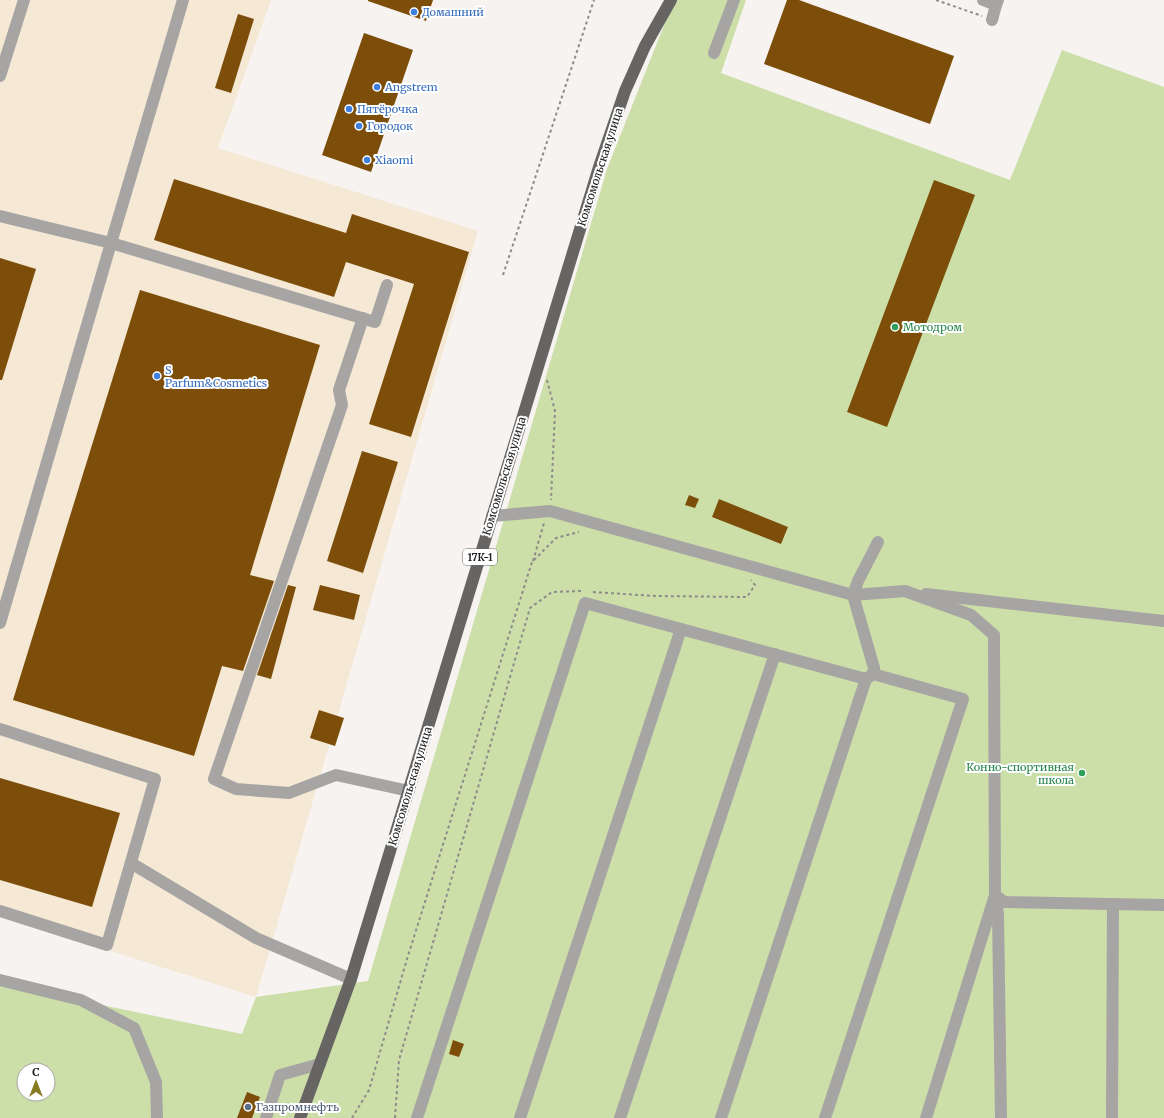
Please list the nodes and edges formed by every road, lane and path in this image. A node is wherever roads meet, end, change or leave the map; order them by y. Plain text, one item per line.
1 (24, 0) edge
2 (183, 0) edge
3 (594, 0) edge
4 (670, 0) edge
5 (734, 0) edge
6 (936, 0) edge
7 (983, 0) edge
8 (997, 2) edge
9 (992, 20) joint
10 (714, 53) dead end
11 (0, 76) edge
12 (0, 216) edge
13 (111, 243) junction
14 (503, 275) dead end
15 (387, 286) dead end
16 (363, 318) junction
17 (546, 376) dead end
18 (550, 511) junction
19 (492, 516) junction
20 (585, 530) dead end
21 (878, 542) dead end
22 (532, 562) junction
23 (748, 576) dead end
24 (581, 591) dead end
25 (905, 591) junction
26 (589, 592) dead end
27 (853, 595) junction
28 (1164, 621) edge
29 (0, 623) edge
30 (681, 629) junction
31 (775, 654) junction
32 (869, 676) junction
33 (0, 729) edge
34 (409, 791) junction
35 (131, 863) junction
36 (995, 895) junction
37 (1114, 904) junction
38 (1164, 905) edge
39 (0, 911) edge
40 (350, 979) junction
41 (0, 980) edge
42 (320, 1064) junction
43 (157, 1118) edge
44 (266, 1118) edge
45 (300, 1118) edge
46 (352, 1118) edge
47 (395, 1118) edge
48 (416, 1118) edge
49 (520, 1118) edge
50 (620, 1118) edge
51 (721, 1118) edge
52 (825, 1118) edge
53 (926, 1118) edge
54 (1001, 1118) edge
55 (1112, 1118) edge

1 - 11 lane
2 - 13 lane
3 - 14 path
4 - 19 main road, Комсомольская улица / 17К-1
5 - 10 lane
6 - 9 path
7 - 8 lane
8 - 9 lane
12 - 13 lane
13 - 16 lane
13 - 29 lane
15 - 16 lane
16 - 34 lane
17 - 18 path
18 - 19 lane
18 - 22 path
18 - 27 lane
19 - 34 main road, Комсомольская улица / 17К-1
20 - 22 path
21 - 27 lane
22 - 46 path
23 - 26 path
24 - 47 path
25 - 27 lane
25 - 28 lane
25 - 36 lane
27 - 32 lane
30 - 31 lane
30 - 48 lane
30 - 49 lane
31 - 32 lane
31 - 50 lane
32 - 51 lane
32 - 52 lane
33 - 35 lane
34 - 40 main road, Комсомольская улица / 17К-1
35 - 39 lane
35 - 40 lane
36 - 37 lane
36 - 53 lane
36 - 54 lane
37 - 38 lane
37 - 55 lane
40 - 42 main road, Комсомольская улица / 17К-1
41 - 43 lane
42 - 44 lane
42 - 45 main road, Комсомольская улица / 17К-1

